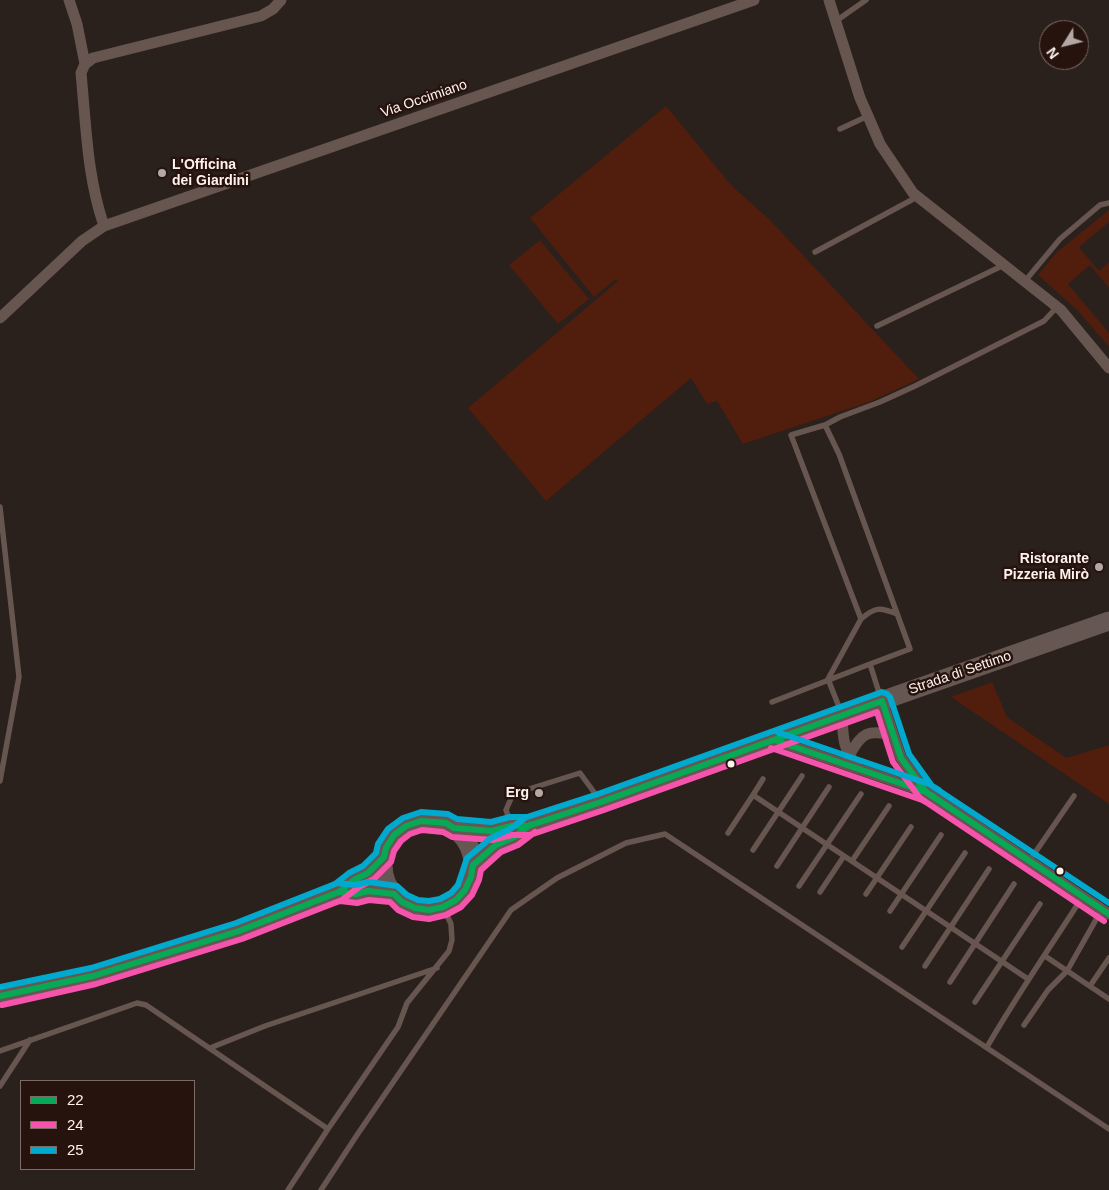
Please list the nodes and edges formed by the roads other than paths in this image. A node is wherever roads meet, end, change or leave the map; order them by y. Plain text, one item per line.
1 (70, 0) edge
2 (281, 0) edge
3 (754, 0) edge
4 (829, 0) edge
5 (866, 0) edge
6 (836, 22) junction
7 (85, 64) junction
8 (868, 116) junction
9 (840, 129) dead end
10 (917, 197) junction
11 (1109, 203) edge
12 (104, 226) junction
13 (815, 252) dead end
14 (1004, 265) junction
15 (1025, 281) junction
16 (1057, 307) junction
17 (0, 318) edge
18 (877, 326) dead end
19 (1109, 368) edge
20 (826, 425) junction
21 (0, 507) edge
22 (897, 614) junction
23 (861, 619) junction
24 (1109, 621) edge
25 (870, 664) junction
26 (828, 679) junction
27 (882, 701) junction
28 (772, 702) dead end
29 (842, 715) junction
30 (893, 735) junction
31 (774, 740) junction
32 (849, 756) junction
33 (858, 768) junction
34 (802, 776) dead end
35 (763, 779) dead end
36 (0, 780) edge
37 (829, 787) dead end
38 (926, 792) junction
39 (753, 794) junction
40 (861, 794) dead end
41 (1074, 796) dead end
42 (601, 802) junction
43 (889, 806) dead end
44 (778, 811) junction
45 (520, 826) junction
46 (911, 827) dead end
47 (454, 828) junction
48 (802, 828) junction
49 (728, 833) dead end
50 (941, 835) dead end
51 (827, 844) junction
52 (753, 850) dead end
53 (965, 853) dead end
54 (844, 856) junction
55 (384, 858) junction
56 (1030, 860) junction
57 (852, 861) junction
58 (473, 865) junction
59 (777, 866) dead end
60 (989, 869) dead end
61 (876, 877) junction
62 (1014, 884) dead end
63 (799, 886) dead end
64 (339, 892) junction
65 (820, 892) dead end
66 (394, 894) junction
67 (866, 894) dead end
68 (901, 894) junction
69 (1083, 896) junction
70 (1040, 904) dead end
71 (444, 907) junction
72 (926, 910) junction
73 (890, 911) dead end
74 (1106, 912) edge
75 (951, 928) junction
76 (976, 944) junction
77 (902, 948) dead end
78 (1045, 956) junction
79 (1109, 958) edge
80 (1002, 961) junction
81 (926, 966) dead end
82 (437, 968) junction
83 (1067, 971) junction
84 (1028, 979) junction
85 (950, 982) dead end
86 (1090, 986) junction
87 (0, 996) edge
88 (1109, 999) edge
89 (975, 1002) dead end
90 (1024, 1026) dead end
91 (30, 1040) junction
92 (987, 1047) junction
93 (210, 1048) junction
94 (0, 1051) edge
95 (0, 1086) edge
96 (328, 1129) junction
97 (1109, 1129) edge
98 (288, 1190) edge
99 (321, 1190) edge

1 - 7 street
2 - 7 street
3 - 12 street, Via Occimiano
4 - 6 street
5 - 6 lane
6 - 8 street
7 - 12 street
8 - 9 lane
8 - 10 street
10 - 13 lane
10 - 14 street
11 - 15 lane
12 - 17 street, Via Occimiano
14 - 15 street
14 - 18 lane
15 - 16 street
16 - 19 street
16 - 20 lane
20 - 22 lane
20 - 23 lane
21 - 36 lane
22 - 23 lane
22 - 25 lane
23 - 26 lane
24 - 27 main road, Strada di Settimo
25 - 26 lane
25 - 27 lane
26 - 28 lane
26 - 29 lane
27 - 29 main road, Strada di Settimo
27 - 30 street
29 - 31 main road, Strada di Settimo
29 - 32 street
30 - 32 street
30 - 38 street
31 - 33 street
31 - 42 main road, Strada di Settimo
32 - 33 street
33 - 38 street
34 - 44 lane
35 - 39 lane
37 - 48 lane
38 - 56 street
39 - 44 lane
39 - 49 lane
40 - 51 lane
41 - 56 lane
42 - 45 main road, Strada di Settimo
42 - 45 lane
43 - 57 lane
44 - 48 lane
44 - 52 lane
45 - 47 main road, Strada di Settimo
45 - 58 main road, Strada di Settimo
46 - 61 lane
47 - 55 main road
47 - 58 main road
48 - 51 lane
48 - 59 lane
50 - 68 lane
51 - 54 lane
51 - 63 lane
53 - 72 lane
54 - 57 lane
54 - 65 lane
55 - 64 main road
55 - 66 main road
56 - 69 street
57 - 61 lane
58 - 71 main road
60 - 75 lane
61 - 67 lane
61 - 68 lane
62 - 76 lane
64 - 66 main road
64 - 87 main road
66 - 71 main road
68 - 72 lane
68 - 73 lane
69 - 74 street
69 - 78 lane
70 - 80 lane
71 - 82 lane
72 - 75 lane
72 - 77 lane
74 - 83 lane
75 - 76 lane
75 - 81 lane
76 - 80 lane
76 - 85 lane
78 - 83 lane
78 - 84 lane
79 - 86 lane
80 - 84 lane
80 - 89 lane
82 - 93 lane
82 - 96 lane
83 - 86 lane
83 - 90 lane
84 - 92 lane
86 - 88 lane
91 - 93 lane
91 - 94 lane
91 - 95 lane
92 - 97 lane
92 - 99 lane
93 - 96 lane
96 - 98 lane

